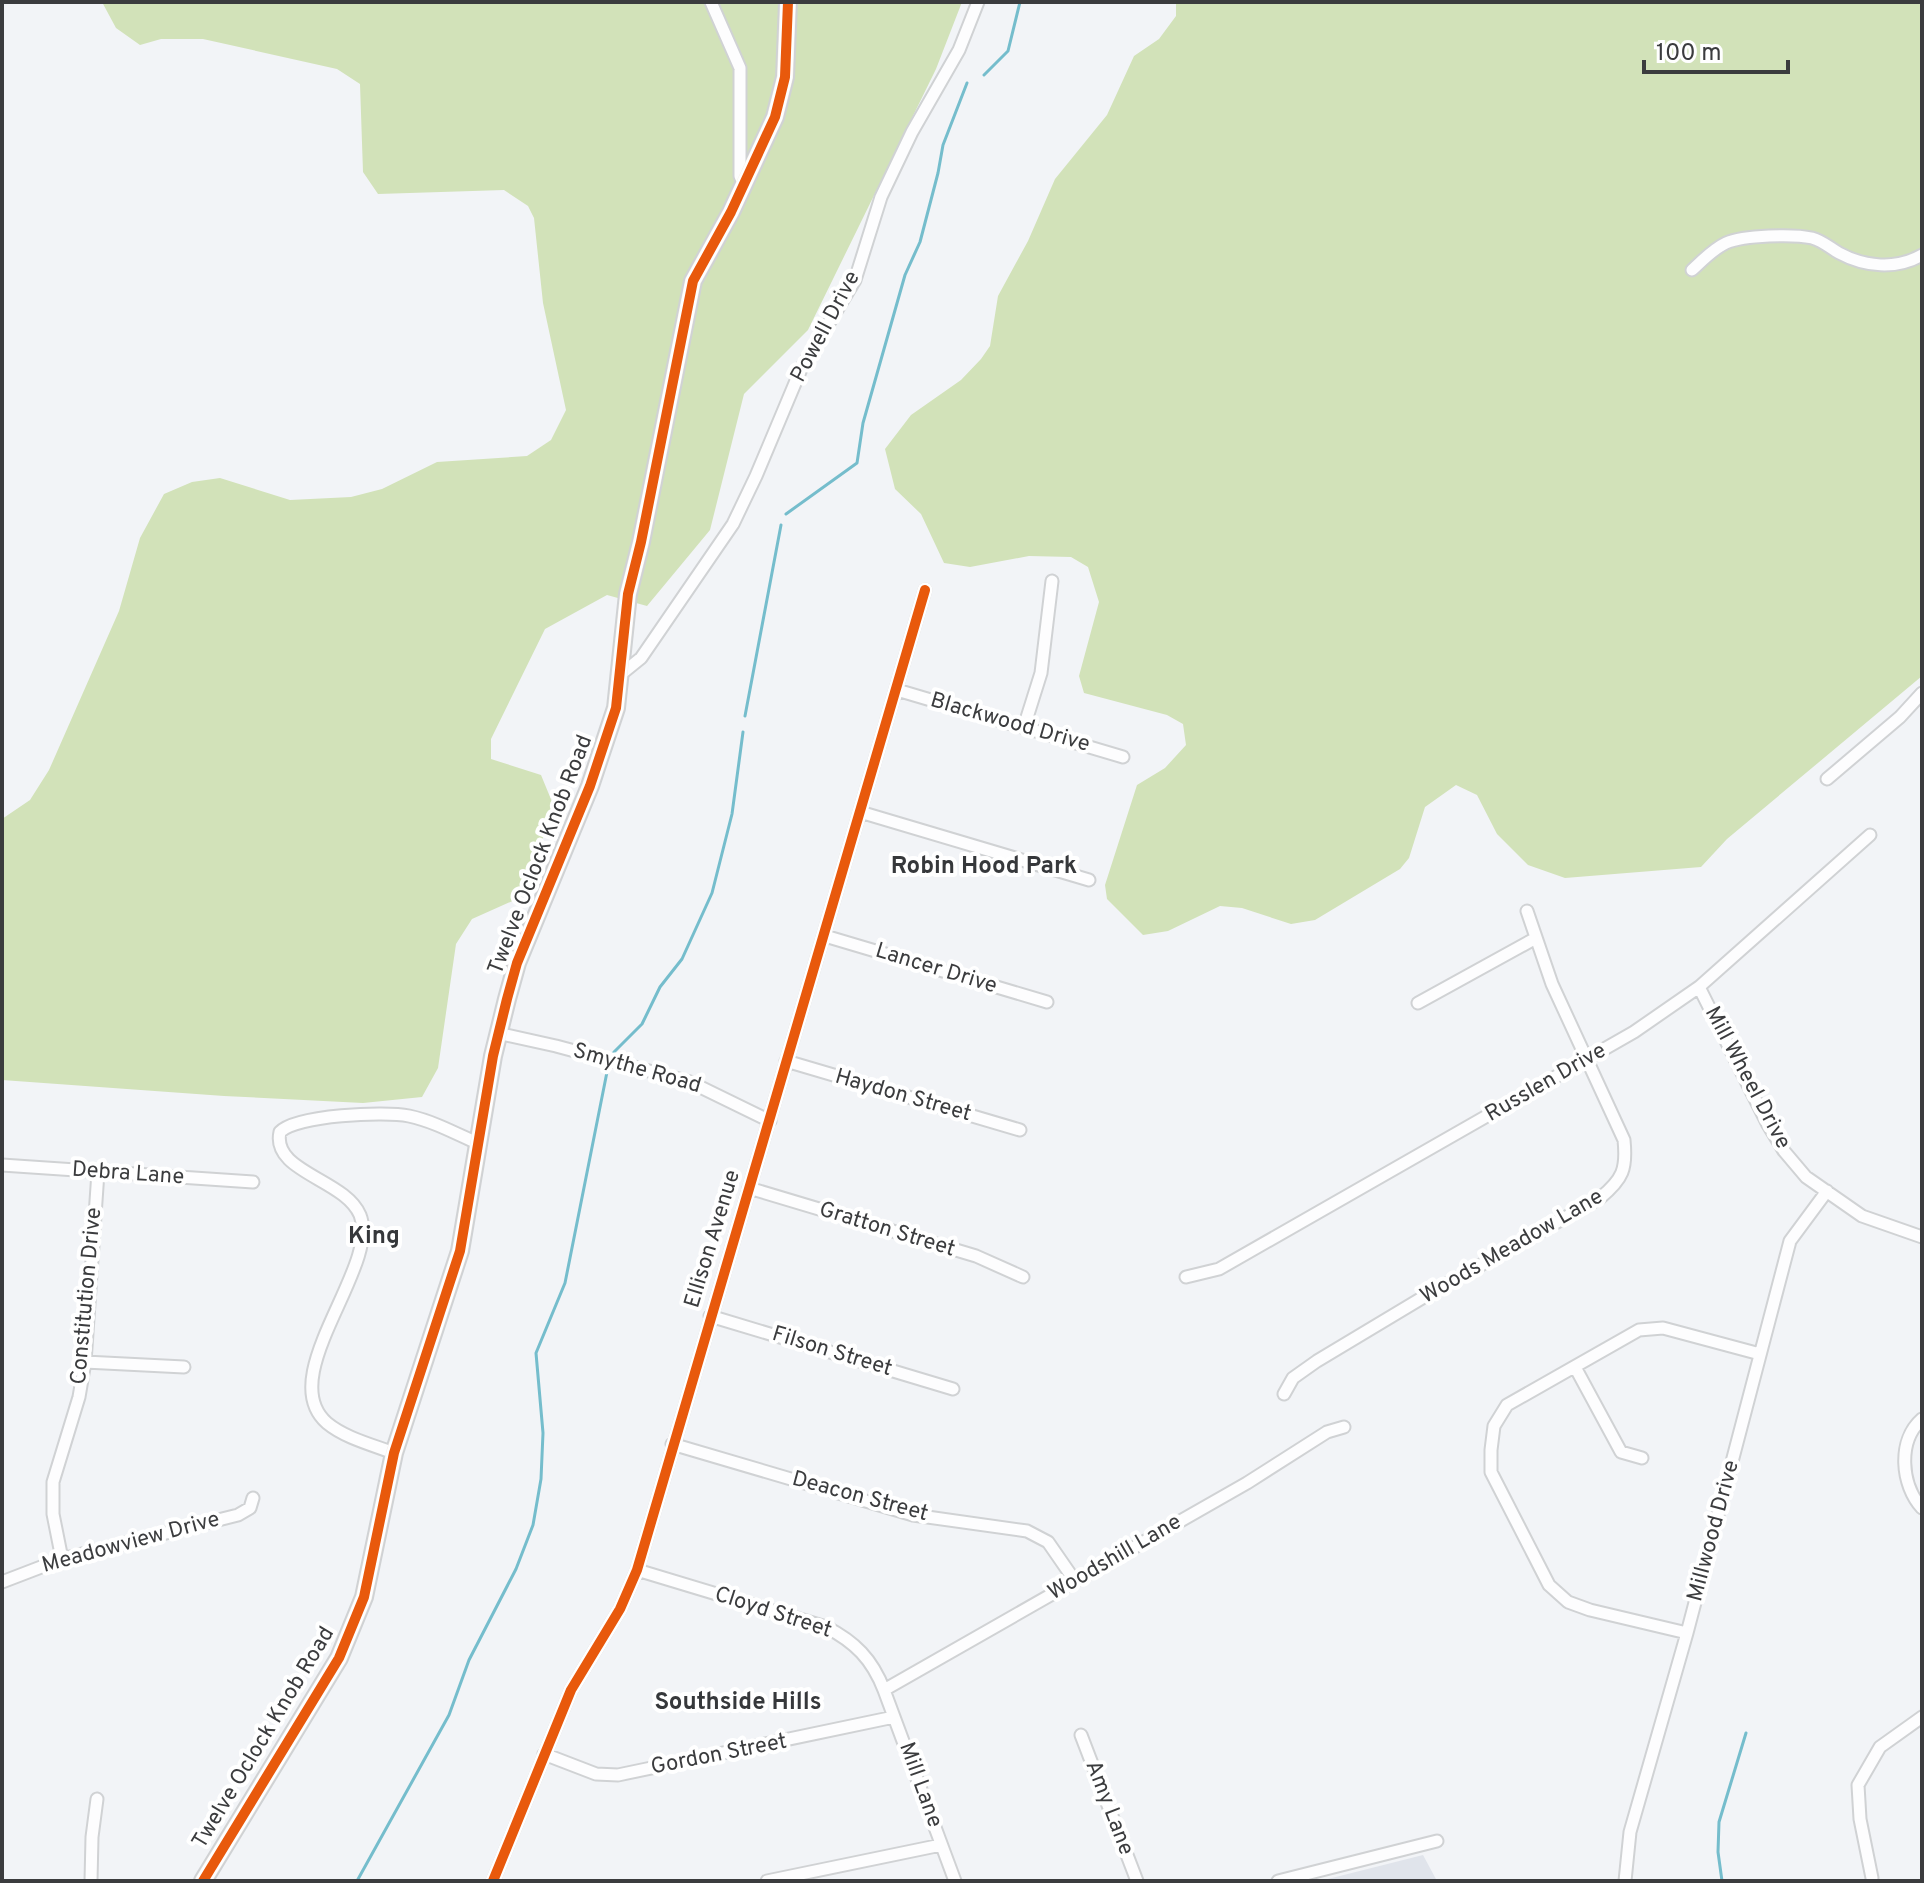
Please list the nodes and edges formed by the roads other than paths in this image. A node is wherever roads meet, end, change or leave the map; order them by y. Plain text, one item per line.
1 (711, 2) edge
2 (788, 2) edge
3 (978, 2) edge
4 (744, 186) junction
5 (1922, 255) edge
6 (1692, 270) dead end
7 (1052, 581) dead end
8 (925, 590) dead end
9 (620, 675) junction
10 (897, 690) junction
11 (1922, 693) edge
12 (1024, 727) junction
13 (1123, 757) dead end
14 (1827, 779) dead end
15 (860, 812) junction
16 (1870, 835) dead end
17 (1089, 880) dead end
18 (1527, 911) dead end
19 (825, 936) junction
20 (1536, 938) junction
21 (1699, 987) junction
22 (1047, 1002) dead end
23 (1418, 1003) dead end
24 (497, 1033) junction
25 (1586, 1060) junction
26 (786, 1061) junction
27 (770, 1121) junction
28 (1020, 1130) dead end
29 (479, 1144) junction
30 (2, 1165) edge
31 (98, 1172) junction
32 (253, 1182) dead end
33 (749, 1188) junction
34 (1827, 1191) junction
35 (1922, 1237) edge
36 (1023, 1277) dead end
37 (1186, 1277) dead end
38 (710, 1316) junction
39 (1760, 1354) junction
40 (85, 1362) junction
41 (184, 1367) dead end
42 (1575, 1367) junction
43 (953, 1389) dead end
44 (1284, 1394) dead end
45 (1922, 1419) edge
46 (1344, 1427) dead end
47 (672, 1444) junction
48 (394, 1453) junction
49 (1642, 1458) dead end
50 (253, 1498) dead end
51 (1922, 1508) edge
52 (62, 1559) junction
53 (637, 1570) junction
54 (1075, 1581) junction
55 (2, 1582) edge
56 (1687, 1633) junction
57 (884, 1690) junction
58 (894, 1717) junction
59 (1922, 1717) edge
60 (1081, 1735) dead end
61 (544, 1754) junction
62 (97, 1799) dead end
63 (1437, 1841) dead end
64 (941, 1845) junction
65 (1872, 1878) dead end
66 (91, 1881) edge
67 (203, 1881) edge
68 (493, 1881) edge
69 (767, 1881) edge
70 (955, 1881) edge
71 (1137, 1881) edge
72 (1278, 1881) edge
73 (1625, 1881) edge

1 - 4 street
2 - 4 street, Twelve Oclock Knob Road
3 - 9 street, Powell Drive
4 - 9 street, Twelve Oclock Knob Road
5 - 6 street
7 - 12 street
8 - 10 street, Ellison Avenue
9 - 24 street, Twelve Oclock Knob Road
10 - 12 street, Blackwood Drive
10 - 15 street, Ellison Avenue
11 - 14 street
12 - 13 street, Blackwood Drive
15 - 17 street
15 - 19 street, Ellison Avenue
16 - 21 street, Russlen Drive
18 - 20 street, Woods Meadow Lane
19 - 22 street, Lancer Drive
19 - 26 street, Ellison Avenue
20 - 23 street
20 - 25 street, Woods Meadow Lane
21 - 25 street, Russlen Drive
21 - 34 street, Mill Wheel Drive
24 - 27 street, Smythe Road
24 - 29 street, Twelve Oclock Knob Road
25 - 37 street, Russlen Drive
25 - 44 street, Woods Meadow Lane
26 - 27 street, Ellison Avenue
26 - 28 street, Haydon Street
27 - 33 street, Ellison Avenue
29 - 48 street, Twelve Oclock Knob Road
29 - 48 street
30 - 31 street, Debra Lane
31 - 32 street, Debra Lane
31 - 40 street, Constitution Drive
33 - 36 street, Gratton Street
33 - 38 street, Ellison Avenue
34 - 35 street, Mill Wheel Drive
34 - 39 street, Millwood Drive
38 - 43 street, Filson Street
38 - 47 street, Ellison Avenue
39 - 42 street
39 - 56 street, Millwood Drive
40 - 41 street
40 - 52 street, Constitution Drive
42 - 49 street
42 - 56 street
45 - 51 street
46 - 54 street, Woodshill Lane
47 - 53 street, Ellison Avenue
47 - 54 street, Deacon Street
48 - 67 street, Twelve Oclock Knob Road
50 - 52 street, Meadowview Drive
52 - 55 street, Meadowview Drive
53 - 57 street, Cloyd Street
53 - 61 street, Ellison Avenue
54 - 57 street, Woodshill Lane
56 - 73 street, Millwood Drive
57 - 58 street, Mill Lane
58 - 61 street, Gordon Street
58 - 64 street, Mill Lane
59 - 65 street
60 - 71 street, Amy Lane
61 - 68 street, Ellison Avenue
62 - 66 street
63 - 72 street
64 - 69 street
64 - 70 street, Mill Lane

